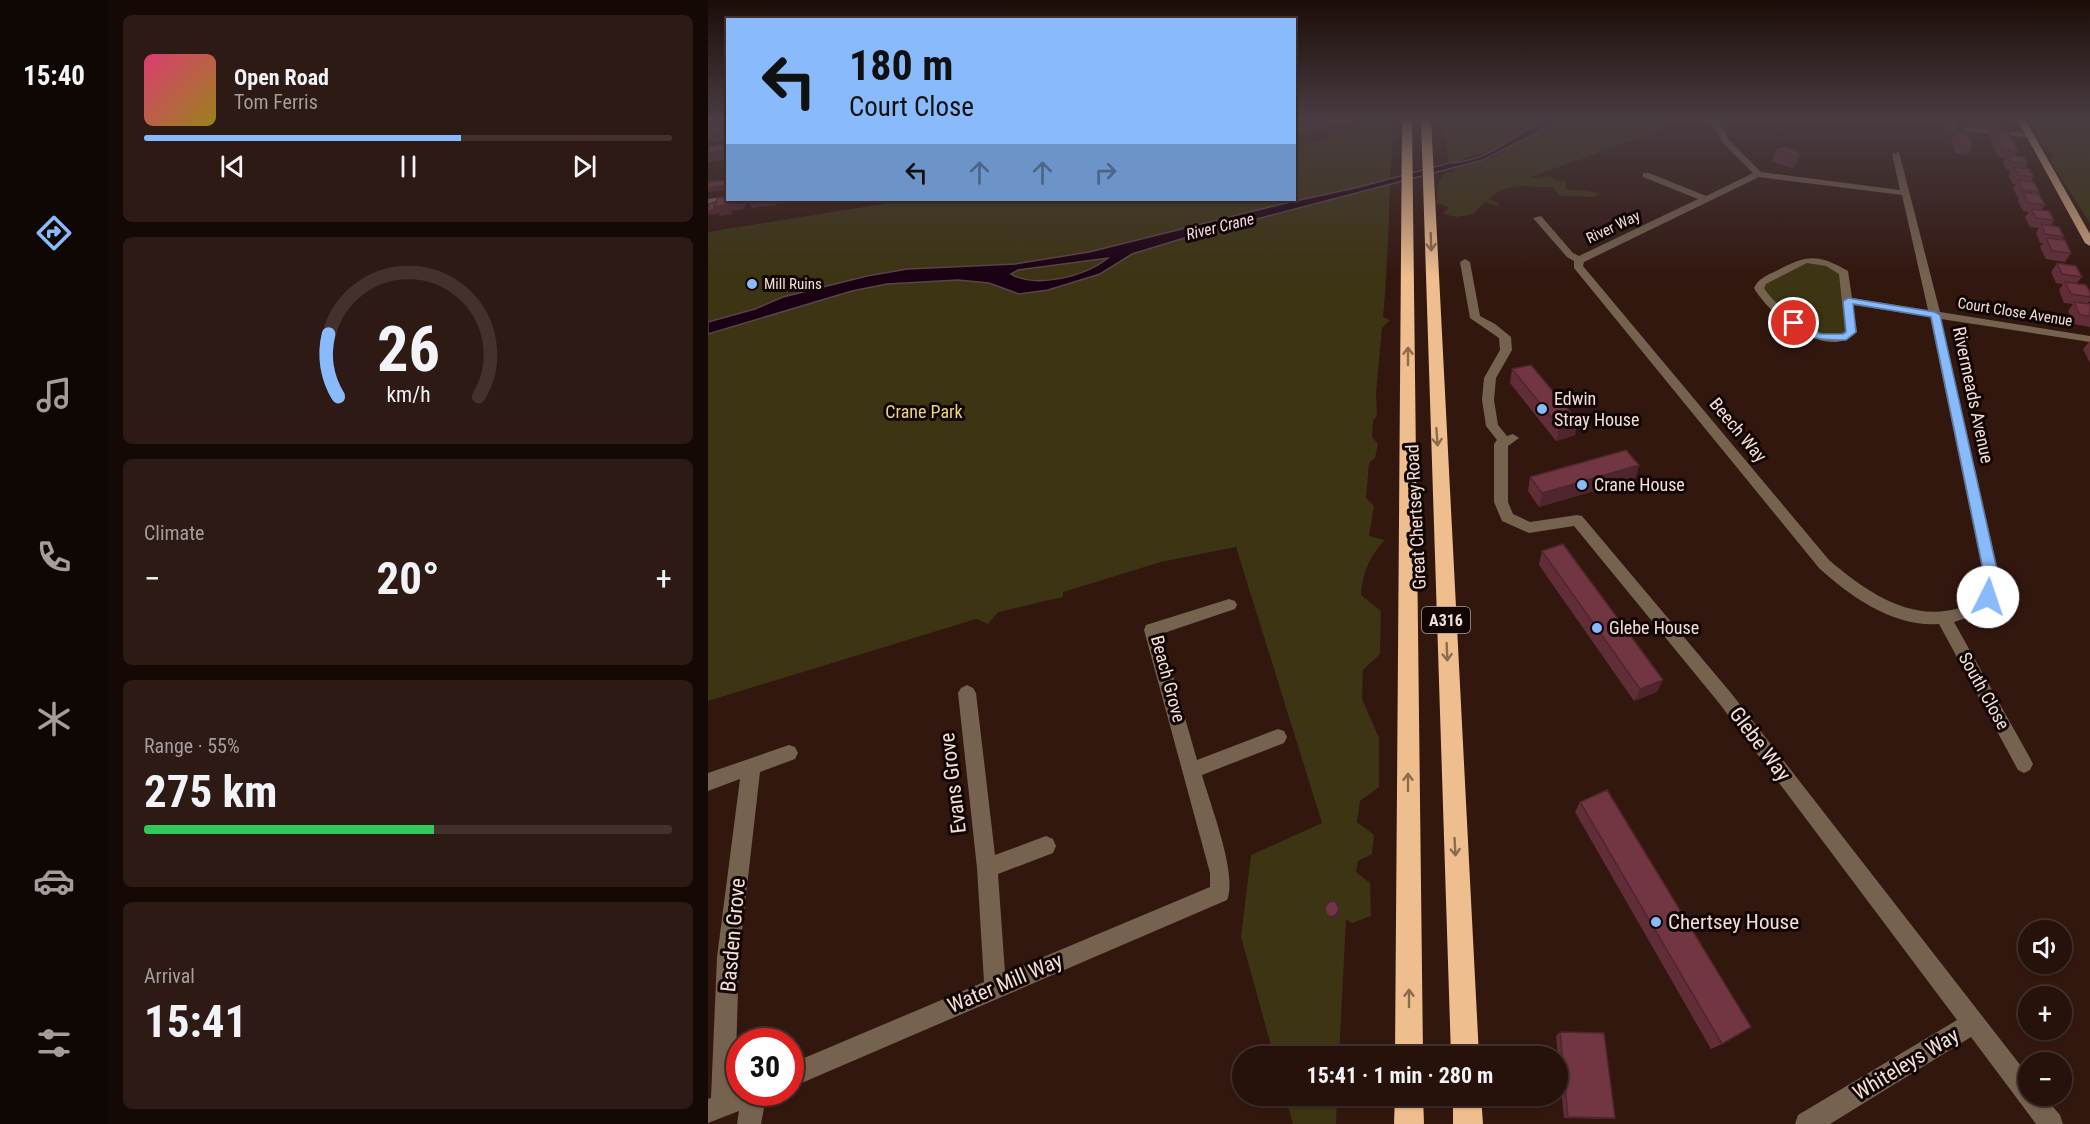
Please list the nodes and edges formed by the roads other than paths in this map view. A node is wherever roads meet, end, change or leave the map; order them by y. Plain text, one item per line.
1 (1407, 171) edge
2 (1428, 171) edge
3 (1756, 171) edge
4 (1900, 171) edge
5 (2051, 171) edge
6 (1758, 174) junction
7 (1646, 175) dead end
8 (1906, 193) junction
9 (726, 199) edge
10 (1706, 200) junction
11 (708, 202) edge
12 (1538, 218) dead end
13 (2090, 243) edge
14 (1579, 260) junction
15 (1465, 262) dead end
16 (1848, 301) junction
17 (1935, 315) junction
18 (2090, 339) edge
19 (1229, 605) dead end
20 (1944, 619) junction
21 (967, 693) dead end
22 (1278, 737) dead end
23 (789, 753) dead end
24 (2024, 764) dead end
25 (751, 766) junction
26 (1193, 770) junction
27 (708, 782) edge
28 (1046, 846) dead end
29 (987, 868) junction
30 (1220, 893) joint
31 (995, 987) junction
32 (1973, 1023) junction
33 (1409, 1046) edge
34 (1464, 1046) edge
35 (804, 1070) edge
36 (2018, 1082) edge
37 (752, 1106) edge
38 (1409, 1106) edge
39 (1467, 1106) edge
40 (2037, 1106) edge
41 (716, 1108) edge
42 (749, 1124) edge
43 (1409, 1124) edge
44 (1468, 1124) edge
45 (1807, 1124) edge
46 (2051, 1124) edge

33 -> 1 highway, Great Chertsey Road / A316
2 -> 34 highway, Great Chertsey Road / A316
3 - 6 street
4 - 8 street, Rivermeads Avenue
5 - 13 main road
6 - 8 street
6 - 10 street, River Way
7 - 10 street
8 - 17 street, Rivermeads Avenue
9 - 11 street
10 - 14 street, River Way
12 - 14 street, Beech Way
14 - 20 street, Beech Way
15 - 32 street, Glebe Way
16 - 16 street
16 - 17 street, Court Close Avenue
17 - 18 street, Court Close Avenue
17 - 20 street, Rivermeads Avenue
19 - 26 street, Beach Grove
20 - 24 street, South Close
21 - 29 street, Evans Grove
22 - 26 street
23 - 25 street
25 - 27 street
25 - 41 street, Basden Grove
26 - 30 street, Beach Grove
28 - 29 street
29 - 31 street, Evans Grove
30 - 31 street, Water Mill Way
31 - 35 street, Water Mill Way
32 - 36 street, Glebe Way
32 - 45 street, Whiteleys Way
37 - 42 street
38 - 43 highway
39 - 44 highway
40 - 46 street, Glebe Way

